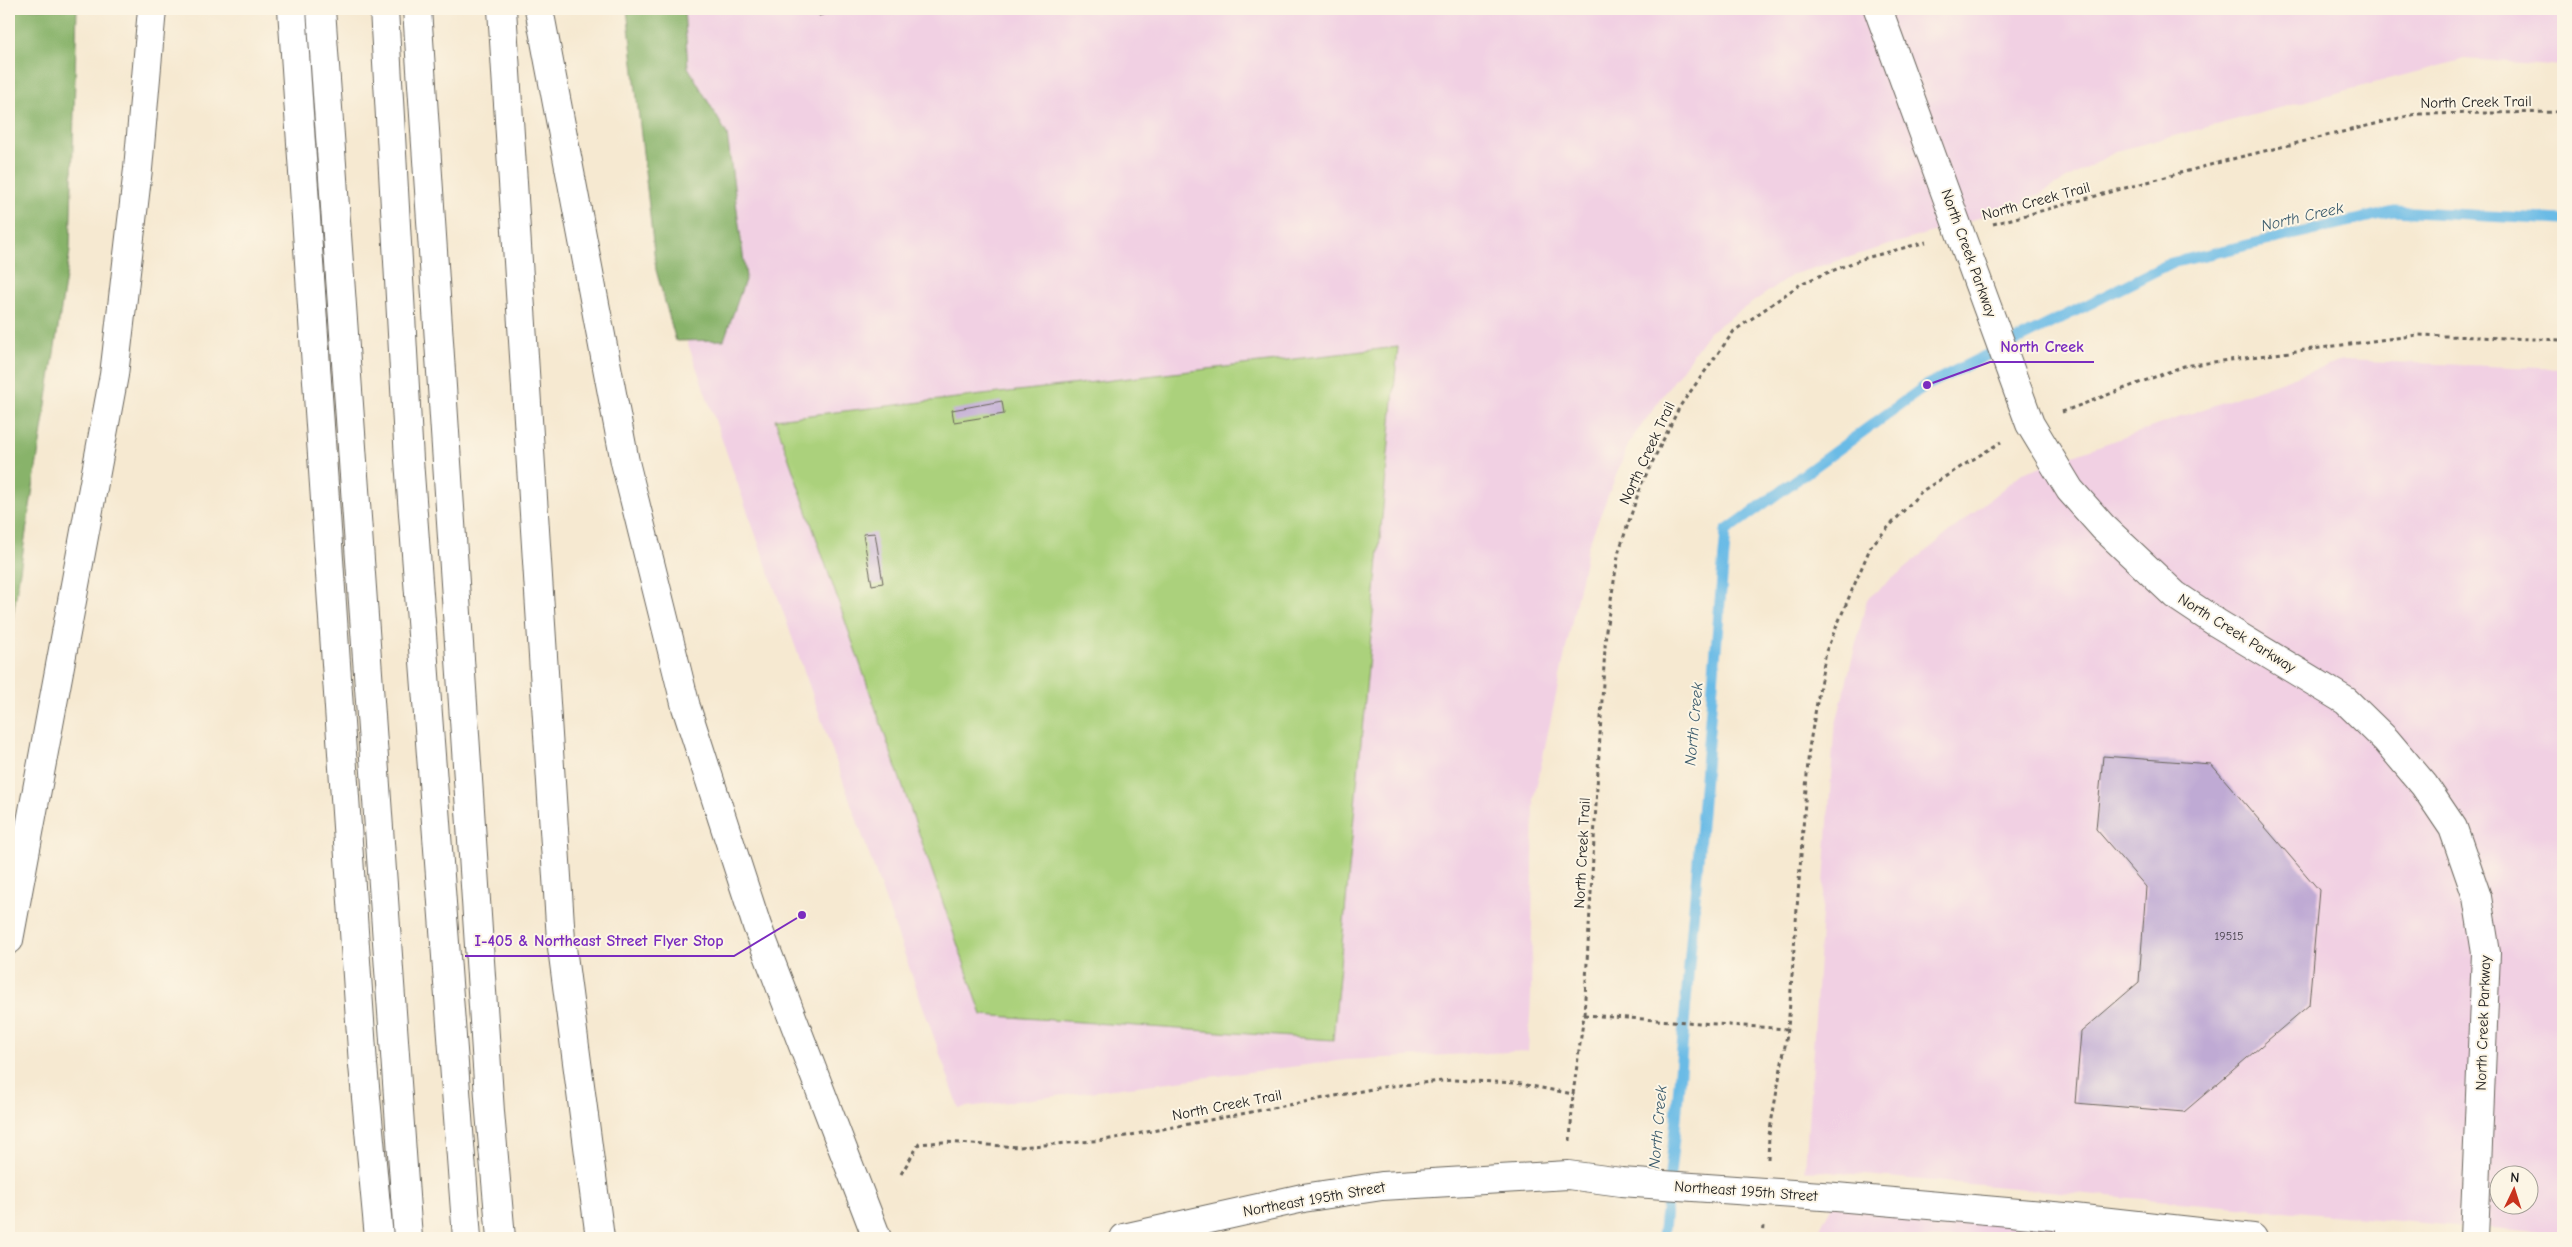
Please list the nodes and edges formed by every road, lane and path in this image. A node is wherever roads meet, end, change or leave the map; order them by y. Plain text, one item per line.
1 (152, 9) edge
2 (292, 9) edge
3 (321, 9) edge
4 (384, 9) edge
5 (417, 9) edge
6 (502, 9) edge
7 (538, 9) edge
8 (1878, 9) edge
9 (2563, 112) edge
10 (1962, 232) junction
11 (2563, 340) edge
12 (2088, 402) dead end
13 (2030, 424) junction
14 (9, 940) edge
15 (1584, 1015) junction
16 (1788, 1029) junction
17 (1573, 1094) junction
18 (901, 1174) dead end
19 (1568, 1175) junction
20 (1766, 1192) junction
21 (2065, 1228) edge
22 (379, 1238) edge
23 (408, 1238) edge
24 (467, 1238) edge
25 (501, 1238) edge
26 (600, 1238) edge
27 (877, 1238) edge
28 (1124, 1238) edge
29 (2253, 1238) edge
30 (2474, 1238) edge

1 - 14 main road
2 - 22 main road
3 - 23 main road
4 - 24 main road
5 - 25 main road
6 - 26 main road
7 - 27 main road
8 - 10 main road, North Creek Parkway
9 - 10 path, North Creek Trail
10 - 13 main road, North Creek Parkway
10 - 15 path, North Creek Trail
11 - 12 path
13 - 16 path
13 - 30 main road, North Creek Parkway
15 - 16 path
15 - 17 path, North Creek Trail
16 - 20 path
17 - 18 path, North Creek Trail
17 - 19 path, North Creek Trail
19 - 20 main road, Northeast 195th Street
19 - 28 main road, Northeast 195th Street
20 - 21 main road, Northeast 195th Street
21 - 29 main road, Northeast 195th Street

